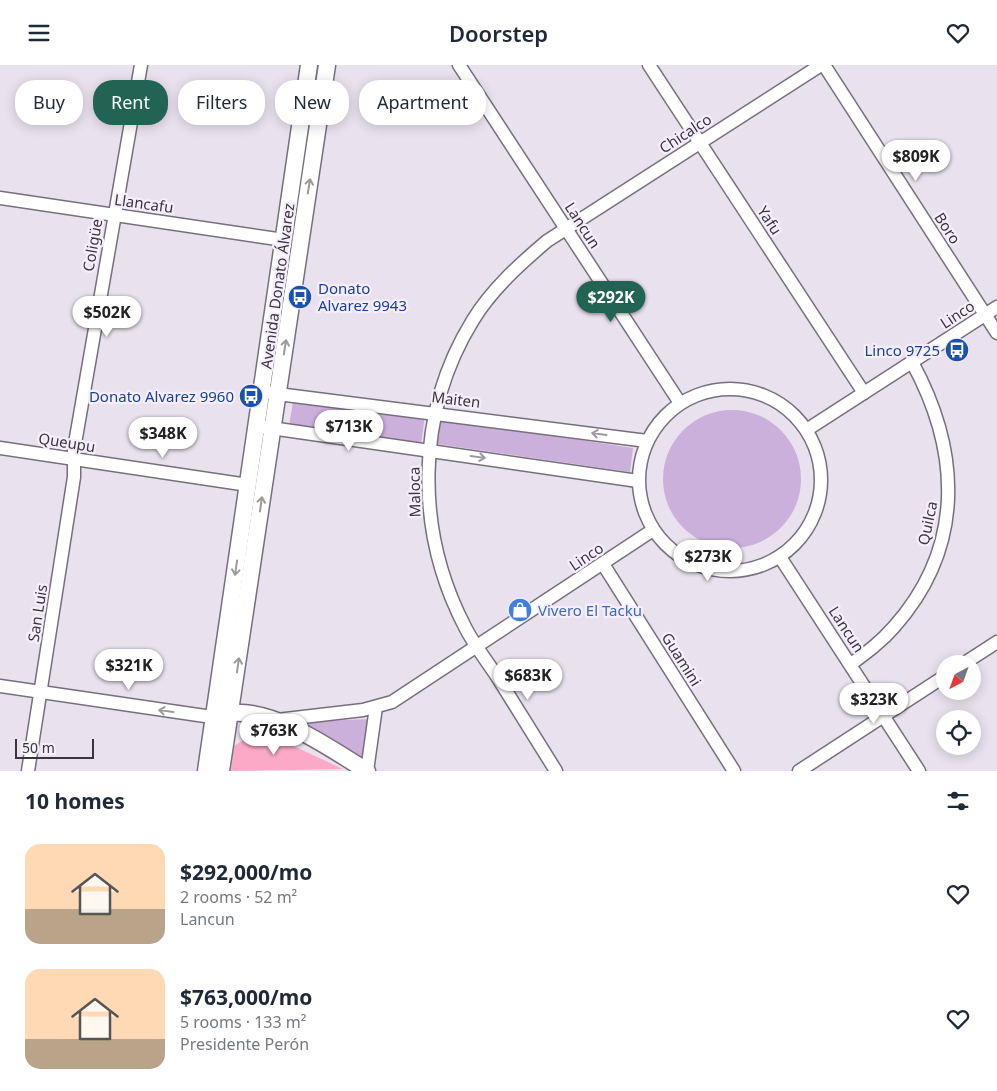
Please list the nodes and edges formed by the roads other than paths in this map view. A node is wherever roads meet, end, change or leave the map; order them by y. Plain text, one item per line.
1 (142, 65) edge
2 (309, 65) edge
3 (327, 65) edge
4 (459, 65) edge
5 (649, 65) edge
6 (822, 65) edge
7 (700, 143) junction
8 (0, 198) edge
9 (114, 215) junction
10 (566, 228) junction
11 (284, 240) junction
12 (997, 307) edge
13 (985, 315) junction
14 (997, 333) edge
15 (912, 362) junction
16 (262, 392) junction
17 (864, 393) junction
18 (278, 395) junction
19 (680, 403) junction
20 (436, 413) junction
21 (265, 427) junction
22 (808, 429) junction
23 (647, 441) junction
24 (0, 449) edge
25 (430, 450) junction
26 (74, 460) junction
27 (638, 481) junction
28 (248, 485) junction
29 (653, 529) junction
30 (780, 557) junction
31 (603, 564) junction
32 (997, 642) edge
33 (476, 647) junction
34 (977, 655) edge
35 (851, 665) junction
36 (936, 681) edge
37 (0, 686) edge
38 (42, 692) junction
39 (376, 707) junction
40 (223, 714) junction
41 (884, 715) junction
42 (278, 719) junction
43 (28, 771) edge
44 (206, 771) edge
45 (222, 771) edge
46 (367, 771) edge
47 (556, 771) edge
48 (734, 771) edge
49 (799, 771) edge
50 (919, 771) edge

1 - 9 street, Coligüe
2 - 11 main road, Avenida Donato Álvarez
18 -> 3 main road, Avenida Donato Álvarez
4 - 10 street, Lancun
5 - 7 street, Yafu
6 - 7 street, Chicalco
6 - 13 street, Boro
7 - 10 street, Chicalco
7 - 17 street, Yafu
8 - 9 street, Llancafu
9 - 11 street, Llancafu
9 - 26 street, Coligüe
10 - 19 street, Lancun
10 - 20 street, Maloca
11 - 16 main road, Avenida Donato Álvarez
12 - 13 street, Linco
13 - 14 street, Boro
13 - 15 street, Linco
15 - 17 street, Linco
15 - 35 street, Quilca
16 - 18 street, Maiten
16 - 21 main road, Avenida Donato Álvarez
17 - 22 street, Linco
18 - 20 street, Maiten
18 - 21 main road, Avenida Donato Álvarez
19 - 22 street
19 - 23 street
23 -> 20 street, Maiten
20 - 25 street, Maloca
21 - 25 street
21 - 28 main road, Avenida Donato Álvarez
40 -> 21 main road, Avenida Donato Álvarez
22 - 30 street
23 - 27 street
24 - 26 street, Queupu
25 -> 27 street
25 - 33 street, Maloca
26 - 28 street, Queupu
26 - 38 street, San Luis
27 - 29 street
28 -> 40 main road, Avenida Donato Álvarez
29 - 30 street
29 - 31 street, Linco
30 - 35 street, Lancun
31 - 33 street, Linco
31 - 48 street, Guamini
32 - 34 street
33 - 39 street, Linco
33 - 47 street, Maloca
35 - 41 street, Lancun
36 - 41 street
37 - 38 street
40 -> 38 street
38 - 43 street, San Luis
39 - 42 street, Linco
39 - 46 street
40 - 42 main road
40 - 44 main road
40 - 45 main road
41 - 49 street
41 - 50 street, Lancun
42 - 46 main road

